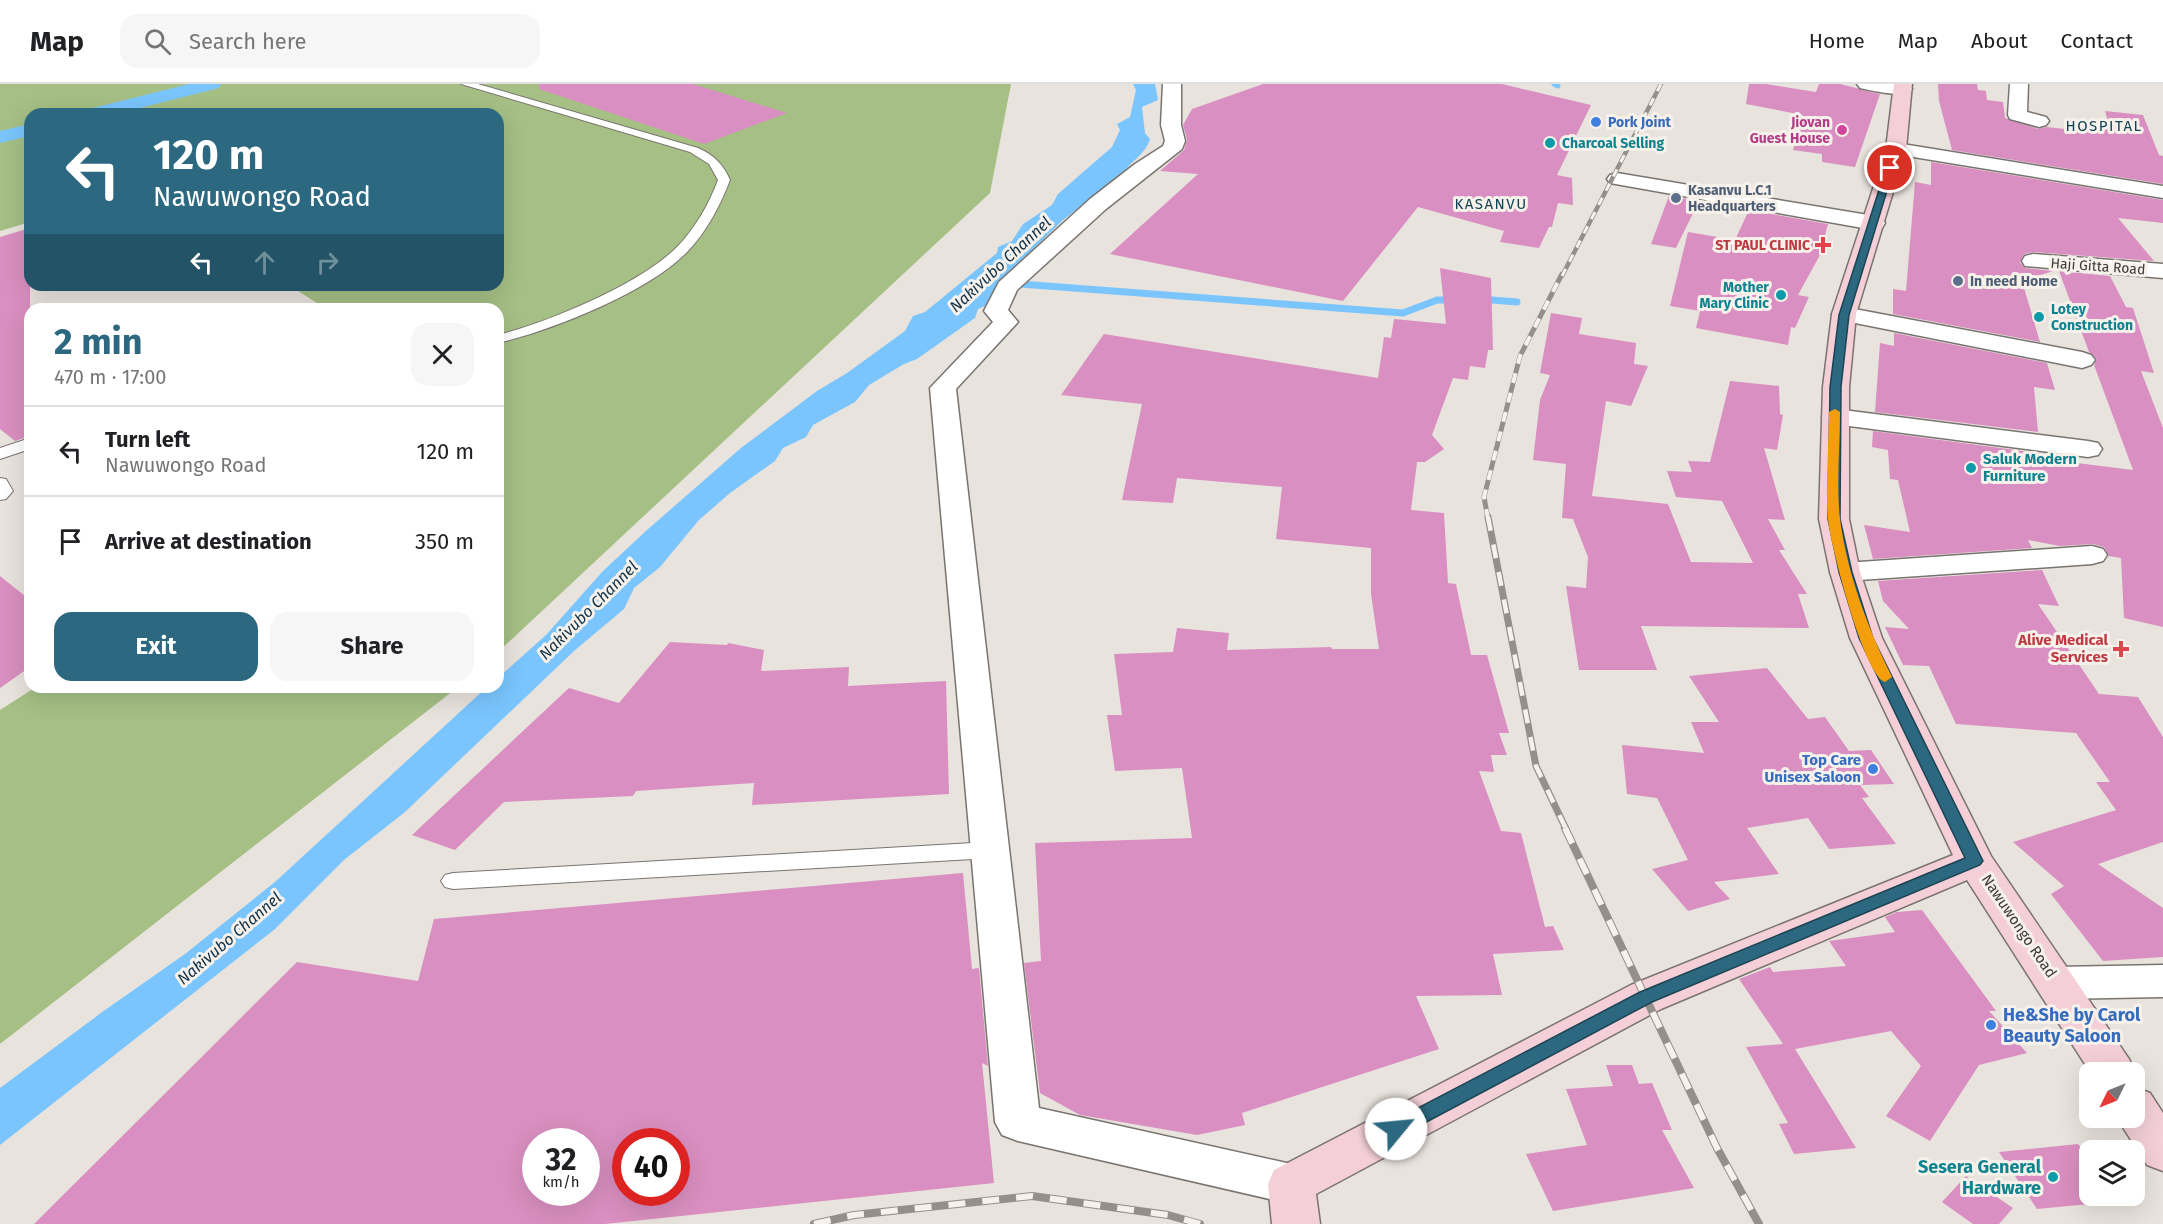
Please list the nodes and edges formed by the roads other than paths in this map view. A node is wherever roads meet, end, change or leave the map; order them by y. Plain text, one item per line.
1 (466, 84) edge
2 (1172, 84) edge
3 (1866, 84) edge
4 (2019, 84) edge
5 (1903, 87) edge
6 (2038, 121) dead end
7 (1896, 149) junction
8 (1617, 179) dead end
9 (2163, 192) edge
10 (1874, 223) junction
11 (2033, 261) dead end
12 (2163, 271) edge
13 (1844, 315) junction
14 (504, 338) edge
15 (2082, 360) dead end
16 (1835, 417) junction
17 (24, 445) edge
18 (2088, 449) dead end
19 (0, 454) edge
20 (0, 483) edge
21 (0, 495) edge
22 (2092, 555) dead end
23 (1845, 572) junction
24 (990, 850) junction
25 (1975, 861) junction
26 (453, 881) dead end
27 (2163, 981) edge
28 (2057, 983) junction
29 (2107, 1062) edge
30 (2145, 1123) edge
31 (2163, 1151) edge
32 (1294, 1204) edge

1 - 14 lane
2 - 24 street
3 - 5 street
4 - 6 street
5 - 7 street, Nawuwongo Road
7 - 9 street
7 - 10 street, Nawuwongo Road
8 - 10 street
10 - 13 street, Nawuwongo Road
11 - 12 street, Haji Gitta Road
13 - 15 street
13 - 16 street, Nawuwongo Road
16 - 18 street
16 - 23 street, Nawuwongo Road
17 - 19 lane
20 - 21 lane
22 - 23 street
23 - 25 street, Nawuwongo Road
24 - 26 lane
24 - 32 street
25 - 28 street, Nawuwongo Road
25 - 32 street
27 - 28 street
28 - 29 street, Nawuwongo Road
30 - 31 street

